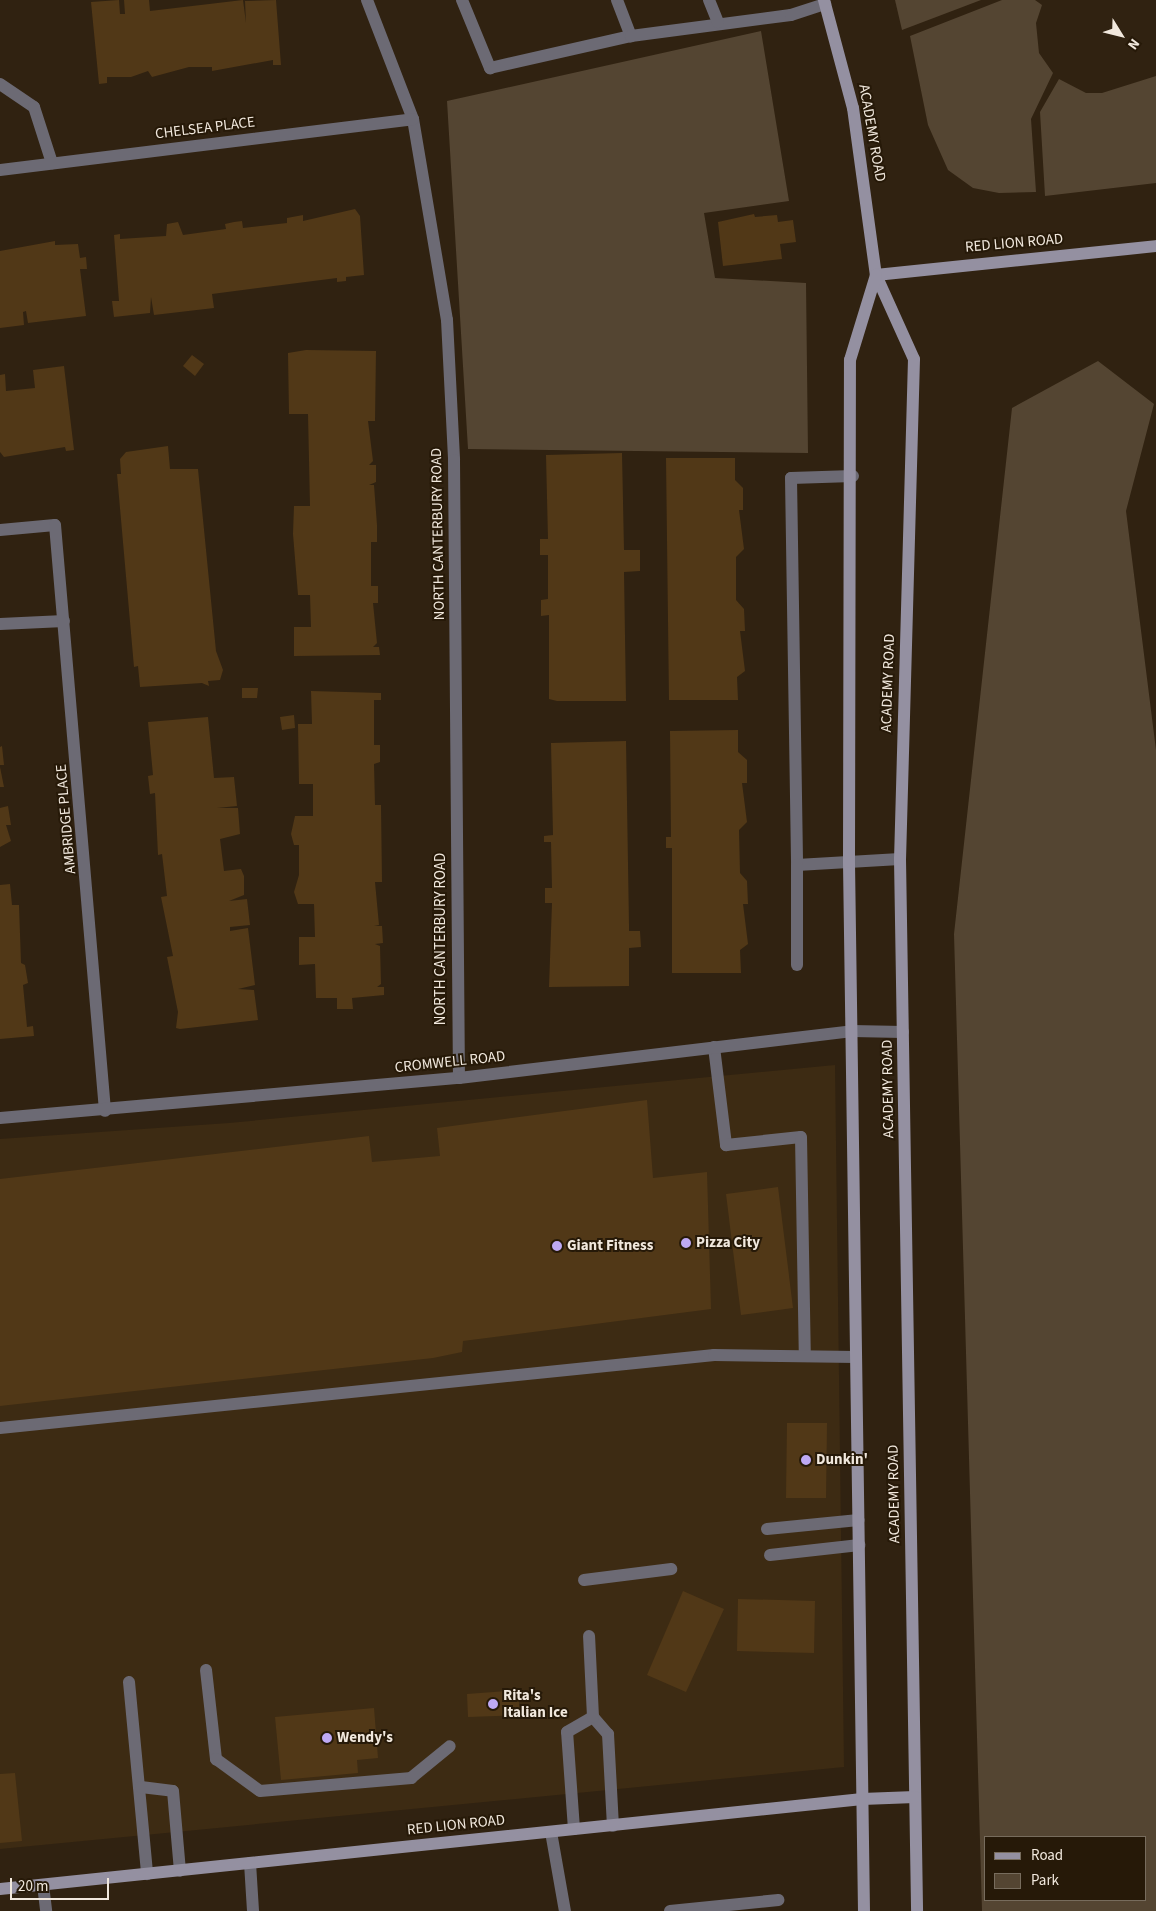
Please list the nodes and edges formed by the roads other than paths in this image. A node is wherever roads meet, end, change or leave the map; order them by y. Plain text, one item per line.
1 (367, 0) edge
2 (462, 0) edge
3 (617, 0) edge
4 (709, 0) edge
5 (825, 2) edge
6 (718, 22) junction
7 (631, 36) junction
8 (0, 84) edge
9 (413, 119) junction
10 (52, 164) junction
11 (0, 170) edge
12 (1156, 246) edge
13 (876, 275) junction
14 (854, 476) junction
15 (0, 530) edge
16 (64, 621) junction
17 (0, 624) edge
18 (900, 859) junction
19 (849, 862) junction
20 (798, 865) junction
21 (797, 965) dead end
22 (852, 1031) junction
23 (903, 1032) junction
24 (714, 1048) junction
25 (458, 1078) junction
26 (105, 1111) junction
27 (0, 1118) edge
28 (805, 1356) junction
29 (856, 1357) junction
30 (0, 1428) edge
31 (858, 1520) junction
32 (767, 1529) dead end
33 (859, 1546) junction
34 (770, 1555) dead end
35 (671, 1569) dead end
36 (584, 1580) dead end
37 (589, 1636) dead end
38 (206, 1670) dead end
39 (129, 1682) dead end
40 (593, 1717) junction
41 (450, 1746) dead end
42 (141, 1787) junction
43 (916, 1797) junction
44 (862, 1799) junction
45 (613, 1826) junction
46 (574, 1829) junction
47 (552, 1832) junction
48 (250, 1863) junction
49 (180, 1871) junction
50 (147, 1874) junction
51 (43, 1885) junction
52 (0, 1889) edge
53 (778, 1900) dead end
54 (46, 1911) edge
55 (253, 1911) edge
56 (565, 1911) edge
57 (670, 1911) edge
58 (864, 1911) edge
59 (917, 1911) edge

1 - 9 street, NORTH CANTERBURY ROAD
2 - 7 street
3 - 7 street
4 - 6 street
5 - 6 street
5 - 13 main road, ACADEMY ROAD
6 - 7 street
8 - 10 street
9 - 10 street, CHELSEA PLACE
9 - 25 street, NORTH CANTERBURY ROAD
10 - 11 street, CHELSEA PLACE
12 - 13 main road, RED LION ROAD
13 - 14 main road, ACADEMY ROAD
13 - 18 main road, ACADEMY ROAD
14 - 19 main road, ACADEMY ROAD
14 - 20 street
15 - 16 street, AMBRIDGE PLACE
16 - 17 street
16 - 26 street, AMBRIDGE PLACE
18 - 19 street
18 - 23 main road, ACADEMY ROAD
19 - 20 street
19 - 22 main road, ACADEMY ROAD
20 - 21 street
22 - 23 street, CROMWELL ROAD
22 - 24 street, CROMWELL ROAD
22 - 29 main road, ACADEMY ROAD
23 - 43 main road, ACADEMY ROAD
24 - 25 street, CROMWELL ROAD
24 - 28 street
25 - 26 street, CROMWELL ROAD
26 - 27 street, CROMWELL ROAD
28 - 29 street
28 - 30 street
29 - 31 main road, ACADEMY ROAD
31 - 32 street
31 - 33 main road, ACADEMY ROAD
33 - 34 street
33 - 44 main road, ACADEMY ROAD
35 - 36 street
37 - 40 street
38 - 41 street
39 - 42 street
40 - 45 street
40 - 46 street
42 - 49 street
42 - 50 street
43 - 44 main road, RED LION ROAD
43 - 59 main road, ACADEMY ROAD
44 - 45 main road, RED LION ROAD
44 - 58 main road, ACADEMY ROAD
45 - 46 main road, RED LION ROAD
46 - 47 main road, RED LION ROAD
47 - 48 main road, RED LION ROAD
47 - 56 street
48 - 49 main road, RED LION ROAD
48 - 55 street
49 - 50 main road, RED LION ROAD
50 - 51 main road, RED LION ROAD
51 - 52 main road, RED LION ROAD
51 - 54 street
53 - 57 street

